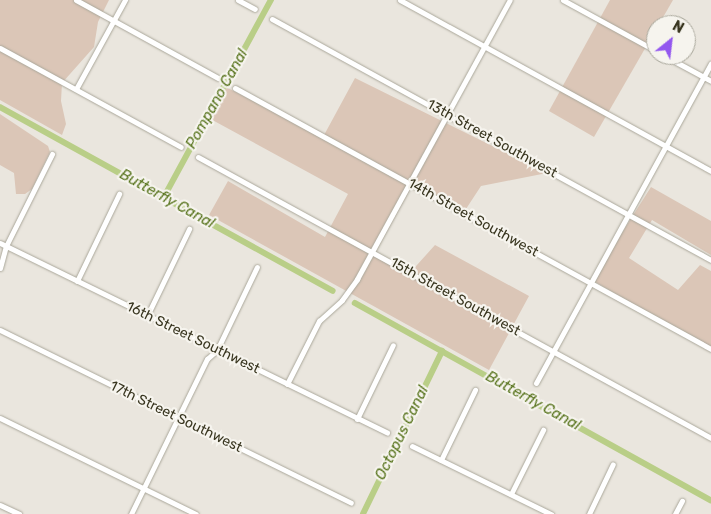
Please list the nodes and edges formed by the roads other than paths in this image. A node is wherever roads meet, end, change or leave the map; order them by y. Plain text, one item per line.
1 (76, 0) edge
2 (125, 0) edge
3 (238, 0) edge
4 (400, 0) edge
5 (510, 0) edge
6 (563, 0) edge
7 (255, 9) dead end
8 (272, 19) dead end
9 (114, 21) junction
10 (485, 46) junction
11 (646, 46) edge
12 (0, 48) edge
13 (711, 64) edge
14 (682, 65) edge
15 (704, 77) junction
16 (218, 78) dead end
17 (711, 81) edge
18 (235, 88) dead end
19 (76, 89) junction
20 (447, 115) junction
21 (666, 146) junction
22 (180, 147) dead end
23 (52, 154) dead end
24 (198, 157) dead end
25 (711, 171) edge
26 (409, 183) junction
27 (119, 194) dead end
28 (628, 214) junction
29 (189, 229) dead end
30 (0, 243) edge
31 (6, 246) junction
32 (372, 252) junction
33 (711, 260) edge
34 (0, 268) edge
35 (257, 268) dead end
36 (77, 281) junction
37 (591, 283) junction
38 (147, 316) junction
39 (0, 330) edge
40 (393, 345) dead end
41 (711, 349) edge
42 (217, 350) junction
43 (553, 352) junction
44 (536, 383) dead end
45 (287, 384) junction
46 (475, 390) dead end
47 (0, 418) edge
48 (178, 418) junction
49 (357, 419) junction
50 (543, 430) dead end
51 (387, 433) dead end
52 (711, 438) edge
53 (412, 446) dead end
54 (441, 460) junction
55 (613, 464) dead end
56 (144, 488) junction
57 (511, 494) junction
58 (682, 501) dead end
59 (351, 503) dead end
60 (0, 505) edge
61 (19, 514) edge
62 (131, 514) edge
63 (196, 514) edge
64 (552, 514) edge
65 (588, 514) edge
66 (675, 514) edge

1 - 9 street
2 - 9 street
3 - 7 street
4 - 10 street
5 - 10 street
6 - 11 street
8 - 20 street, 13th Street Southwest
9 - 16 street
9 - 19 street
10 - 20 street
10 - 21 street
12 - 19 street
13 - 15 street
14 - 15 street
15 - 17 street
15 - 21 street
18 - 26 street, 14th Street Southwest
19 - 22 street
20 - 26 street
20 - 28 street, 13th Street Southwest
21 - 25 street
21 - 28 street
23 - 31 street
24 - 32 street, 15th Street Southwest
26 - 32 street
26 - 37 street, 14th Street Southwest
27 - 36 street
28 - 33 street, 13th Street Southwest
28 - 37 street
29 - 38 street
30 - 31 street, 16th Street Southwest
31 - 34 street
31 - 36 street, 16th Street Southwest
32 - 43 street, 15th Street Southwest
32 - 45 street
35 - 42 street
36 - 38 street, 16th Street Southwest
37 - 41 street, 14th Street Southwest
37 - 43 street
38 - 42 street, 16th Street Southwest
39 - 48 street, 17th Street Southwest
40 - 49 street
42 - 45 street, 16th Street Southwest
42 - 48 street
43 - 44 street
43 - 52 street, 15th Street Southwest
45 - 49 street, 16th Street Southwest
46 - 54 street
47 - 56 street
48 - 56 street
48 - 59 street, 17th Street Southwest
49 - 51 street, 16th Street Southwest
50 - 57 street
53 - 54 street
54 - 57 street
55 - 65 street
56 - 62 street
56 - 63 street
57 - 64 street
58 - 66 street
60 - 61 street

